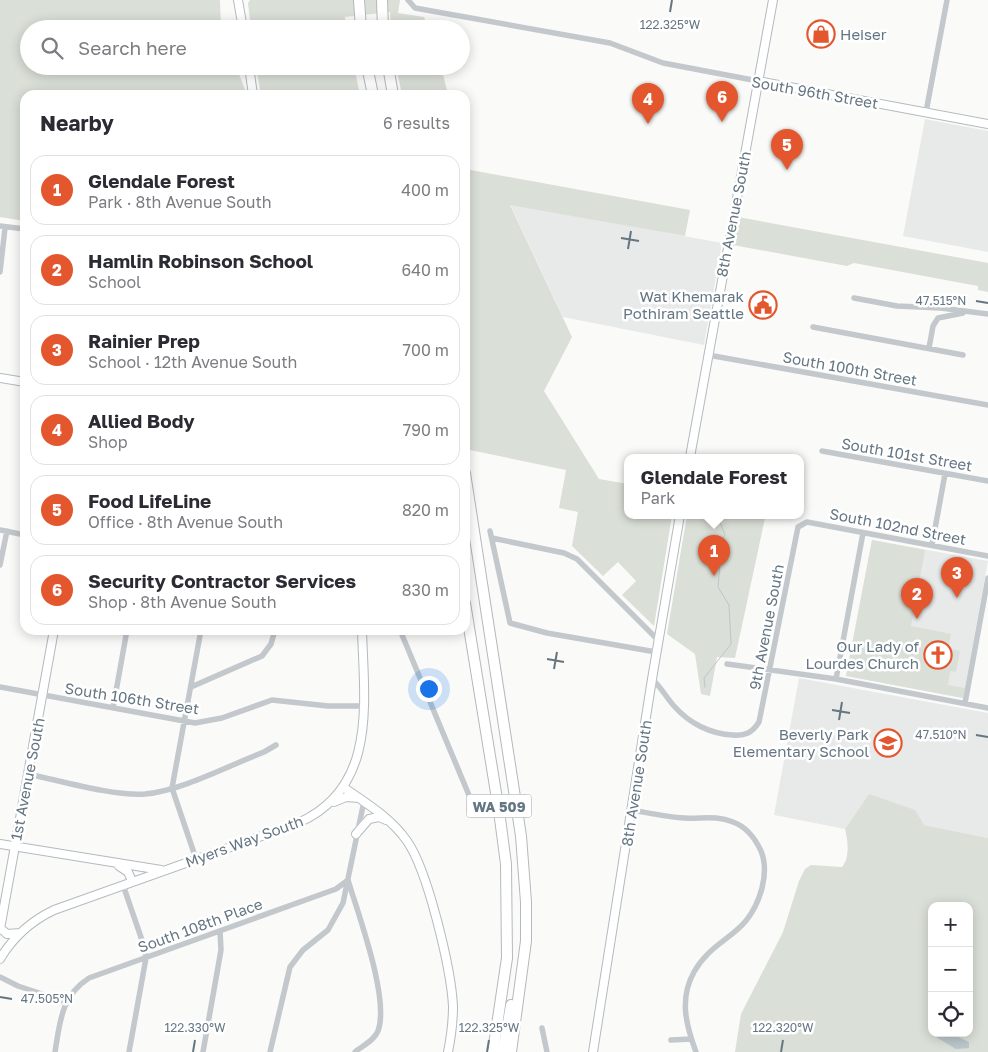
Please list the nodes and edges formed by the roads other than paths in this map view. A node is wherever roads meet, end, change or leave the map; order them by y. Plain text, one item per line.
1 (238, 0) edge
2 (359, 0) edge
3 (382, 0) edge
4 (773, 0) edge
5 (947, 0) edge
6 (409, 2) edge
7 (241, 20) edge
8 (360, 20) edge
9 (383, 20) edge
10 (250, 75) edge
11 (369, 75) edge
12 (390, 75) edge
13 (758, 82) junction
14 (252, 90) edge
15 (372, 90) edge
16 (392, 90) edge
17 (926, 112) junction
18 (988, 124) edge
19 (2, 227) edge
20 (20, 229) edge
21 (0, 272) edge
22 (854, 298) dead end
23 (966, 312) junction
24 (988, 314) edge
25 (813, 327) dead end
26 (929, 348) junction
27 (708, 355) junction
28 (963, 355) dead end
29 (0, 378) edge
30 (20, 381) edge
31 (988, 405) edge
32 (822, 451) dead end
33 (691, 454) edge
34 (945, 474) junction
35 (988, 481) edge
36 (470, 505) edge
37 (679, 519) edge
38 (803, 524) joint
39 (3, 531) edge
40 (490, 531) dead end
41 (20, 533) edge
42 (863, 533) junction
43 (492, 538) junction
44 (932, 545) junction
45 (988, 556) edge
46 (0, 565) edge
47 (988, 578) edge
48 (470, 634) edge
49 (53, 635) edge
50 (126, 635) edge
51 (200, 635) edge
52 (274, 635) edge
53 (362, 635) edge
54 (402, 635) edge
55 (658, 640) junction
56 (656, 652) junction
57 (727, 664) dead end
58 (770, 670) junction
59 (652, 679) junction
60 (836, 679) junction
61 (0, 687) edge
62 (191, 687) junction
63 (43, 696) junction
64 (965, 703) junction
65 (363, 706) junction
66 (113, 708) junction
67 (988, 708) edge
68 (184, 722) junction
69 (276, 745) dead end
70 (354, 766) junction
71 (28, 774) junction
72 (343, 787) junction
73 (172, 788) junction
74 (362, 800) junction
75 (327, 806) junction
76 (632, 810) junction
77 (476, 812) dead end
78 (389, 820) junction
79 (356, 834) junction
80 (0, 844) edge
81 (14, 846) junction
82 (196, 859) junction
83 (107, 863) junction
84 (162, 870) junction
85 (524, 877) junction
86 (348, 880) junction
87 (132, 881) junction
88 (122, 885) junction
89 (0, 928) edge
90 (220, 931) junction
91 (20, 933) junction
92 (146, 958) junction
93 (0, 959) edge
94 (0, 977) edge
95 (66, 1002) junction
96 (500, 1012) junction
97 (542, 1028) dead end
98 (692, 1039) junction
99 (671, 1040) dead end
100 (55, 1052) edge
101 (129, 1052) edge
102 (203, 1052) edge
103 (270, 1052) edge
104 (355, 1052) edge
105 (448, 1052) edge
106 (486, 1052) edge
107 (493, 1052) edge
108 (503, 1052) edge
109 (511, 1052) edge
110 (547, 1052) edge
111 (593, 1052) edge
112 (696, 1052) edge

1 - 7 street
2 - 8 highway
3 - 9 highway
4 - 13 street, 8th Avenue South
5 - 17 street
6 - 13 street, South 96th Street
10 - 14 street
11 - 15 highway
12 - 16 highway
13 - 17 street, South 96th Street
13 - 27 street, 8th Avenue South
17 - 18 street, South 96th Street
19 - 20 street
19 - 21 street
22 - 23 street
23 - 24 street
23 - 26 street
25 - 26 street
26 - 28 street
27 - 31 street, South 100th Street
27 - 33 street, 8th Avenue South
29 - 30 street
32 - 34 street, South 101st Street
34 - 35 street, South 101st Street
34 - 44 street
36 - 85 highway, WA 509
37 - 55 street, 8th Avenue South
38 - 42 street, South 102nd Street
38 - 58 street, 9th Avenue South
39 - 41 street
39 - 46 street
40 - 43 street
42 - 44 street, South 102nd Street
42 - 60 street
43 - 55 street
43 - 56 street
44 - 45 street, South 102nd Street
47 - 64 street
48 - 96 highway, WA 509
49 - 63 street, 1st Avenue South
50 - 66 street
51 - 62 street
52 - 62 street
53 - 65 street, Myers Way South
54 - 77 street
55 - 56 street, 8th Avenue South
56 - 59 street, 8th Avenue South
57 - 58 street
58 - 59 street, 9th Avenue South
58 - 60 street
59 - 76 street, 8th Avenue South
60 - 64 street
61 - 63 street, South 106th Street
62 - 68 street
63 - 66 street, South 106th Street
63 - 71 street, 1st Avenue South
64 - 67 street
65 - 68 street, South 106th Street
65 - 70 street, Myers Way South
66 - 68 street, South 106th Street
68 - 73 street
69 - 73 street
70 - 72 street, Myers Way South
70 - 74 street
71 - 73 street
71 - 81 street, 1st Avenue South
72 - 74 street
72 - 75 street, Myers Way South
73 - 82 street
74 - 75 street
74 - 78 street
74 - 79 street
75 - 82 street, Myers Way South
76 - 98 street
76 - 111 street, 8th Avenue South
78 - 79 street
78 - 105 street
79 - 86 street
80 - 81 street
81 - 83 street
81 - 89 street, 1st Avenue South
82 - 84 street, Myers Way South
83 - 84 street
83 - 87 street
84 - 87 street, Myers Way South
85 - 108 highway, WA 509
85 - 109 highway
86 - 90 street, South 108th Place
86 - 103 street
86 - 104 street
87 - 88 street, Myers Way South
88 - 91 street, Myers Way South
88 - 92 street
89 - 91 street
90 - 92 street, South 108th Place
90 - 102 street
91 - 93 street, Myers Way South
92 - 95 street, South 108th Place
92 - 101 street
94 - 95 street
95 - 100 street
96 - 106 highway
96 - 107 highway, WA 509
97 - 110 street
98 - 99 street
98 - 112 street

